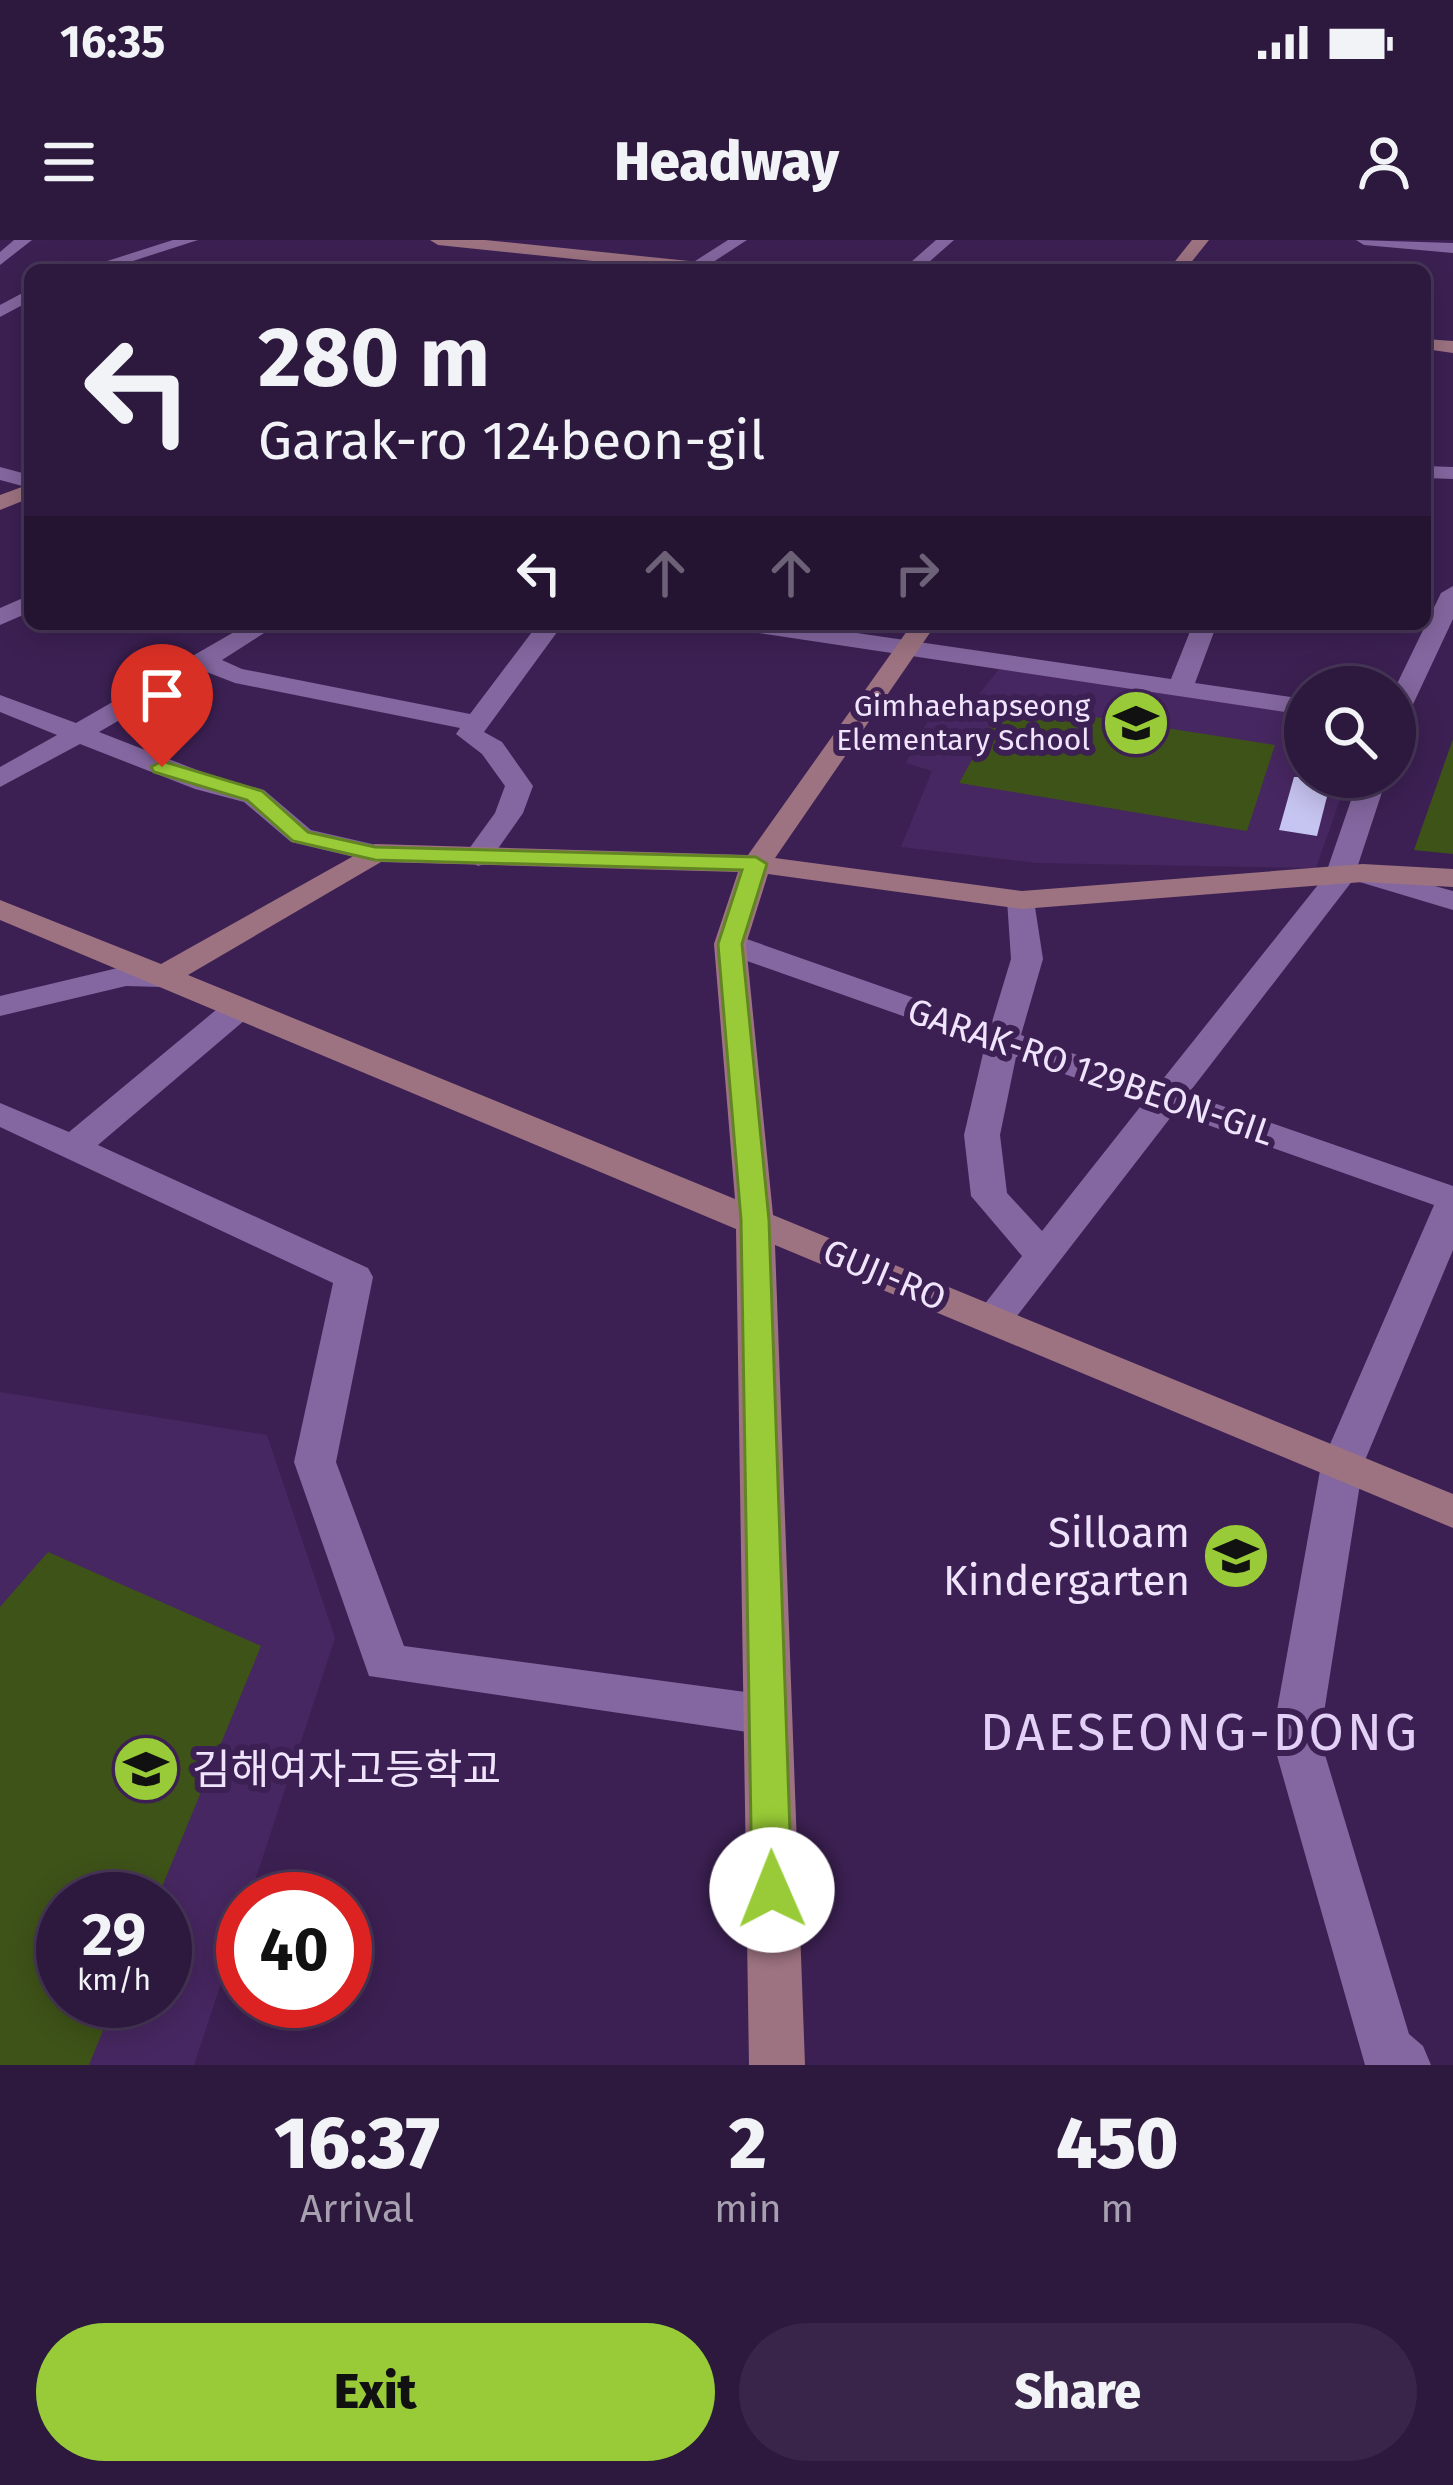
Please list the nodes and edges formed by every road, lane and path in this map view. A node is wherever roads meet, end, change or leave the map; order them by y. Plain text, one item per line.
1 (24, 240) edge
2 (190, 240) edge
3 (439, 240) edge
4 (549, 240) edge
5 (739, 240) edge
6 (946, 240) edge
7 (1202, 240) edge
8 (1366, 244) edge
9 (528, 245) edge
10 (1453, 248) edge
11 (0, 260) edge
12 (108, 264) edge
13 (498, 264) edge
14 (663, 264) edge
15 (699, 264) edge
16 (917, 264) edge
17 (1181, 264) edge
18 (1453, 593) edge
19 (256, 630) edge
20 (546, 630) edge
21 (823, 630) edge
22 (1202, 630) edge
23 (915, 637) edge
24 (203, 661) junction
25 (1416, 671) edge
26 (1180, 689) junction
27 (0, 703) edge
28 (1284, 704) edge
29 (475, 723) junction
30 (76, 736) junction
31 (0, 779) edge
32 (1368, 798) edge
33 (375, 854) junction
34 (478, 857) junction
35 (756, 864) junction
36 (1351, 875) junction
37 (1453, 878) edge
38 (1022, 900) junction
39 (1453, 902) edge
40 (0, 909) edge
41 (730, 944) junction
42 (161, 976) junction
43 (0, 1006) edge
44 (240, 1007) junction
45 (1003, 1040) junction
46 (1166, 1098) junction
47 (0, 1114) edge
48 (74, 1147) junction
49 (1453, 1202) edge
50 (755, 1220) junction
51 (1043, 1256) junction
52 (993, 1319) junction
53 (1342, 1465) junction
54 (1453, 1512) edge
55 (768, 1715) junction
56 (777, 2065) edge
57 (1403, 2065) edge

1 - 11 street
2 - 12 street
3 - 9 street
4 - 9 street
5 - 15 street
6 - 16 street
7 - 17 street
8 - 10 street
9 - 13 street
9 - 14 street
18 - 25 street
19 - 24 street
20 - 29 street
21 - 23 street
22 - 26 street
23 - 26 street
23 - 35 street
24 - 29 street
24 - 30 street
26 - 28 street
27 - 30 street
29 - 34 street
30 - 31 street
30 - 33 street
32 - 36 street
33 - 34 street
33 - 42 street
34 - 35 street
35 - 38 street
35 - 41 street
36 - 37 street
36 - 38 street
36 - 39 street
36 - 46 street
38 - 45 street
40 - 42 street, GUJI-RO
41 - 45 street, GARAK-RO 129BEON-GIL
41 - 50 street
42 - 43 street, GUJI-RO
42 - 44 street, GUJI-RO
44 - 48 street
44 - 50 street, GUJI-RO
45 - 46 street, GARAK-RO 129BEON-GIL
45 - 51 street
46 - 49 street, GARAK-RO 129BEON-GIL
46 - 51 street
47 - 48 street
48 - 55 street
49 - 53 street
50 - 52 street, GUJI-RO
50 - 55 street
51 - 52 street
52 - 53 street, GUJI-RO
53 - 54 street, GUJI-RO
53 - 57 street
55 - 56 street

